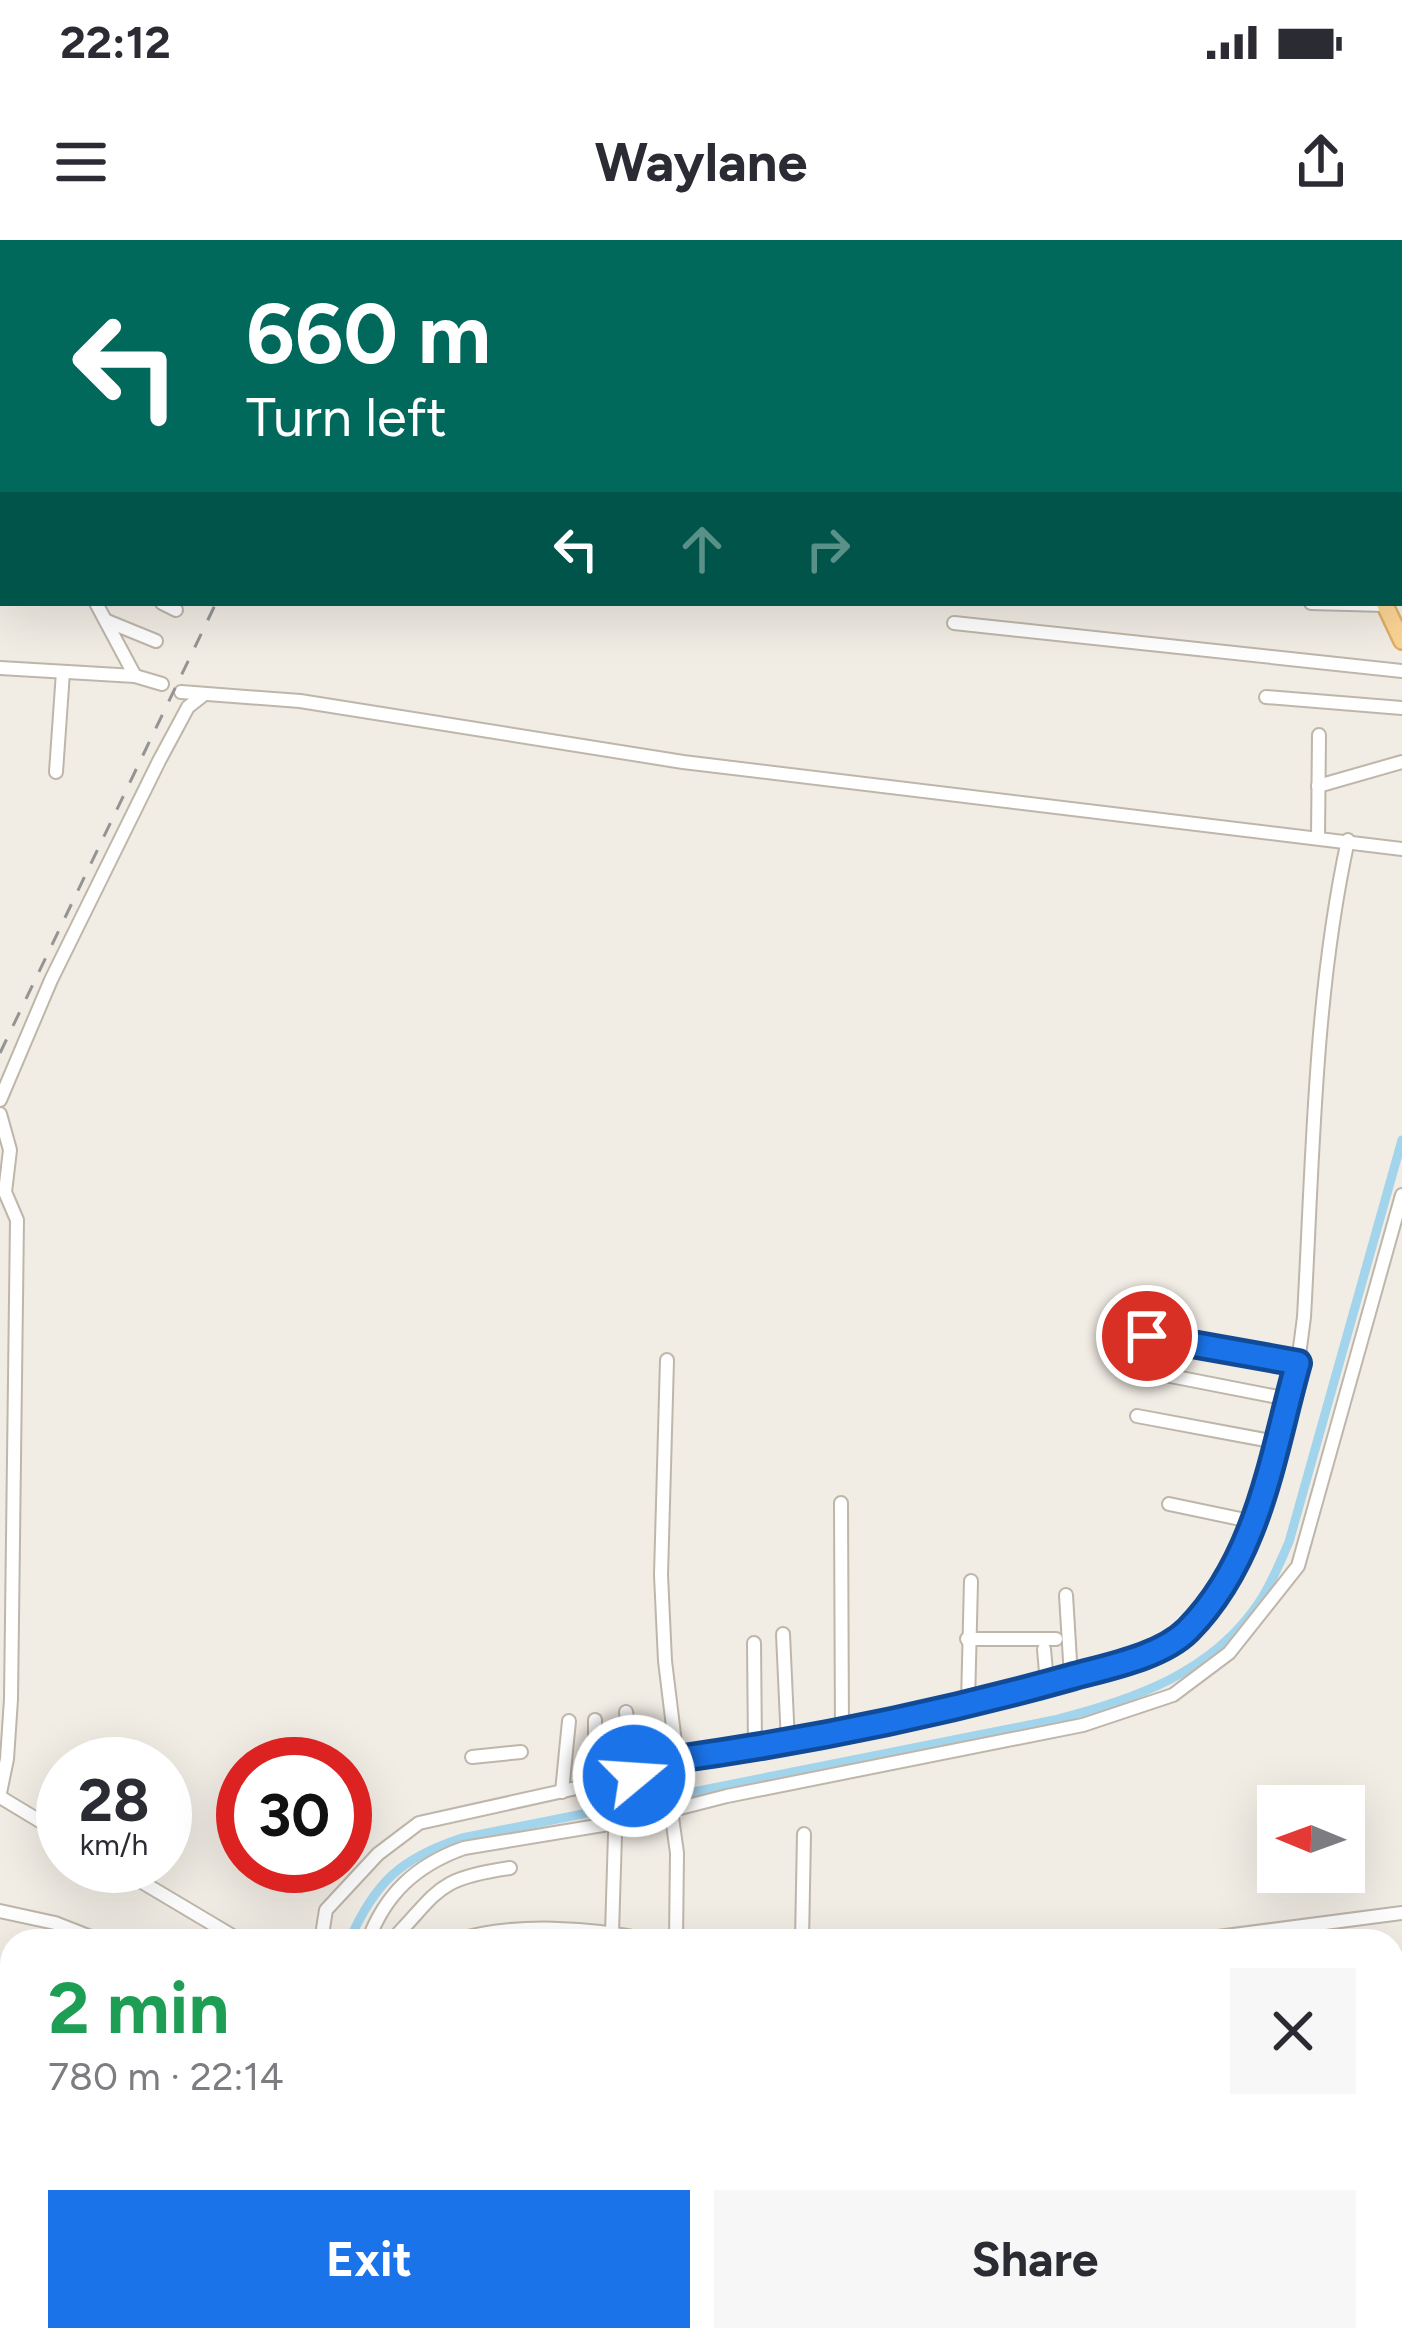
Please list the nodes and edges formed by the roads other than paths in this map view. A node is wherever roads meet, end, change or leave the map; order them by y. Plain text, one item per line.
1 (98, 606) edge
2 (168, 606) edge
3 (1389, 606) edge
4 (176, 610) dead end
5 (106, 620) junction
6 (954, 623) dead end
7 (156, 641) dead end
8 (1402, 641) edge
9 (0, 668) edge
10 (1402, 671) edge
11 (63, 672) junction
12 (135, 676) junction
13 (162, 684) dead end
14 (181, 692) dead end
15 (204, 695) junction
16 (1266, 697) dead end
17 (1402, 708) edge
18 (1318, 735) dead end
19 (1402, 762) edge
20 (56, 772) dead end
21 (1318, 786) junction
22 (1318, 837) junction
23 (1348, 840) junction
24 (1402, 848) edge
25 (0, 1100) edge
26 (0, 1114) edge
27 (1402, 1195) edge
28 (1147, 1336) dead end
29 (667, 1360) dead end
30 (1298, 1363) junction
31 (1145, 1371) dead end
32 (1288, 1399) junction
33 (1137, 1416) dead end
34 (1276, 1442) junction
35 (841, 1502) dead end
36 (1169, 1504) dead end
37 (1255, 1522) junction
38 (971, 1581) dead end
39 (1066, 1595) dead end
40 (783, 1634) dead end
41 (968, 1639) junction
42 (754, 1643) dead end
43 (1071, 1677) junction
44 (1047, 1684) junction
45 (786, 1700) junction
46 (754, 1702) junction
47 (968, 1704) junction
48 (626, 1712) dead end
49 (595, 1720) dead end
50 (569, 1721) dead end
51 (842, 1734) junction
52 (788, 1743) junction
53 (755, 1748) junction
54 (521, 1752) dead end
55 (472, 1757) dead end
56 (677, 1759) junction
57 (634, 1776) junction
58 (595, 1785) junction
59 (562, 1792) junction
60 (0, 1795) edge
61 (671, 1810) junction
62 (36, 1818) edge
63 (615, 1834) dead end
64 (805, 1834) dead end
65 (510, 1868) dead end
66 (160, 1893) edge
67 (0, 1911) edge
68 (1402, 1913) edge
69 (67, 1929) edge
70 (221, 1929) edge
71 (323, 1929) edge
72 (372, 1929) edge
73 (402, 1929) edge
74 (618, 1929) edge
75 (676, 1929) edge
76 (802, 1929) edge
77 (1279, 1929) edge

1 - 5 street
2 - 4 street
3 - 8 main road
5 - 7 street
5 - 12 street
6 - 10 street
9 - 11 street
11 - 12 street
11 - 20 street
12 - 13 street
14 - 15 street
15 - 22 street
15 - 25 street
16 - 17 street
18 - 21 street
19 - 21 street
21 - 22 street
22 - 23 street
23 - 24 street
23 - 30 street
26 - 60 street
27 - 61 street
28 - 30 street
29 - 56 street
30 - 32 street
31 - 32 street
32 - 34 street
33 - 34 street
34 - 37 street
35 - 51 street
36 - 37 street
37 - 43 street
38 - 41 street
39 - 43 street
40 - 45 street
41 - 44 street
41 - 47 street
42 - 46 street
43 - 44 street
44 - 47 street
45 - 46 street
45 - 52 street
46 - 53 street
47 - 51 street
48 - 57 street
49 - 58 street
50 - 59 street
51 - 52 street
52 - 53 street
53 - 56 street
54 - 55 street
56 - 57 street
57 - 58 street
58 - 59 street
59 - 71 street
60 - 62 street
61 - 72 street
61 - 75 street
63 - 74 street
64 - 76 street
65 - 73 street
66 - 70 street
67 - 69 street
68 - 77 street

